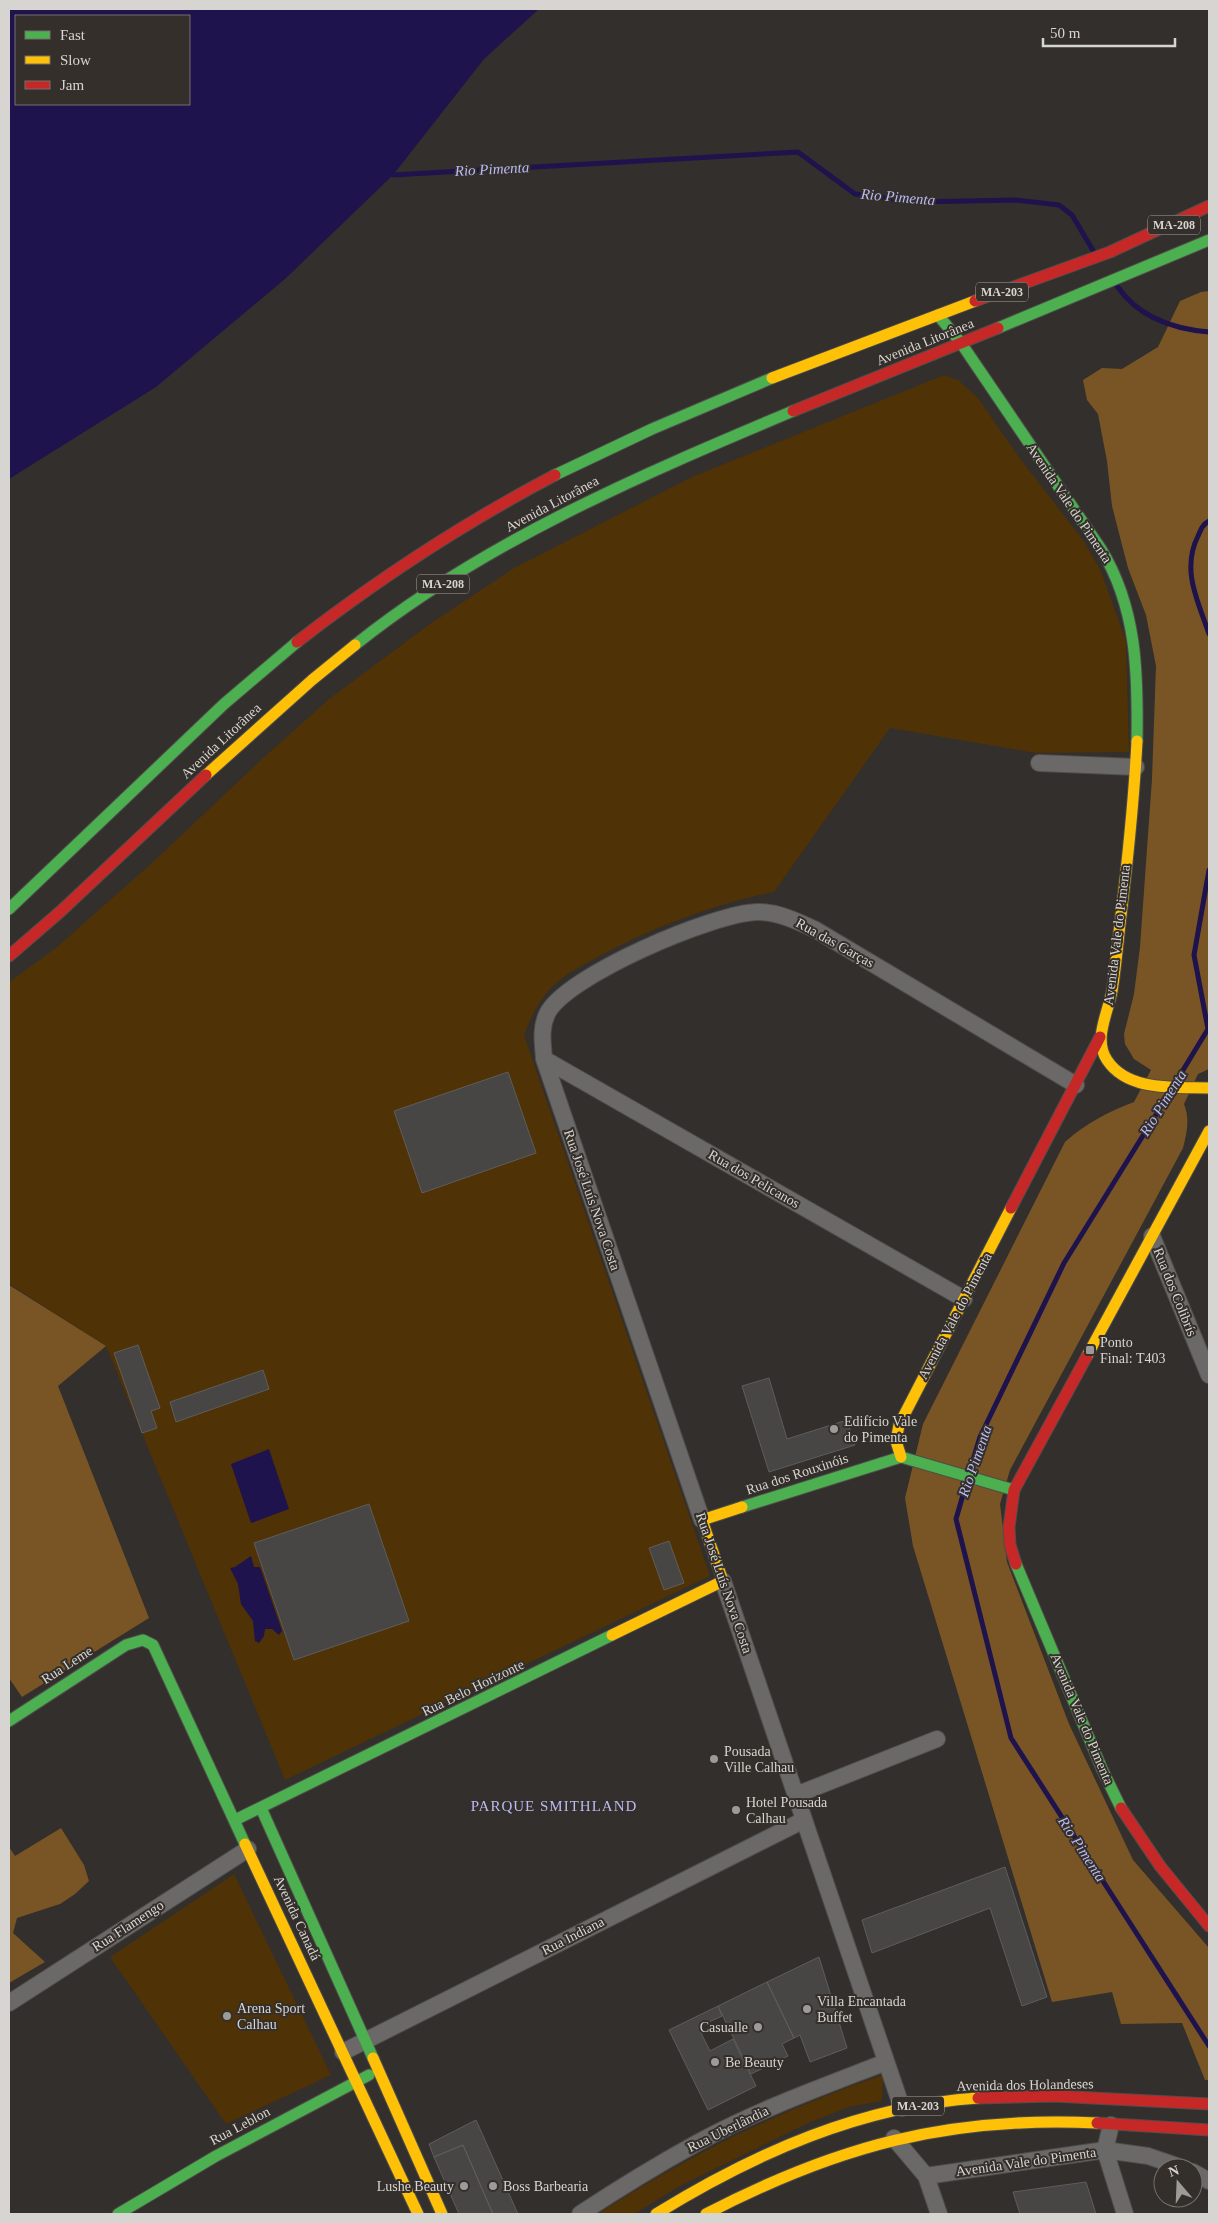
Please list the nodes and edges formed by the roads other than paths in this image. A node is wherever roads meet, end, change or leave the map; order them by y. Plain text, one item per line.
1 (1209, 206) edge
2 (1209, 240) edge
3 (1067, 270) joint
4 (1077, 296) joint
5 (938, 315) junction
6 (961, 343) junction
7 (1039, 763) dead end
8 (1136, 767) junction
9 (9, 909) edge
10 (9, 956) edge
11 (1100, 1037) junction
12 (544, 1059) junction
13 (1101, 1070) junction
14 (1076, 1085) junction
15 (1206, 1087) edge
16 (1209, 1131) edge
17 (1152, 1236) junction
18 (964, 1299) junction
19 (1193, 1335) junction
20 (1209, 1336) edge
21 (1209, 1375) edge
22 (901, 1457) junction
23 (1014, 1490) junction
24 (702, 1520) junction
25 (723, 1581) junction
26 (143, 1640) joint
27 (9, 1721) edge
28 (937, 1739) dead end
29 (796, 1795) junction
30 (262, 1808) junction
31 (235, 1820) junction
32 (804, 1820) junction
33 (248, 1849) junction
34 (1209, 1926) edge
35 (9, 2003) edge
36 (365, 2040) junction
37 (343, 2052) junction
38 (886, 2062) junction
39 (378, 2070) junction
40 (357, 2081) junction
41 (1206, 2103) edge
42 (902, 2108) junction
43 (1111, 2125) junction
44 (1206, 2130) edge
45 (894, 2138) junction
46 (1105, 2150) junction
47 (1154, 2158) edge
48 (926, 2176) junction
49 (118, 2214) edge
50 (418, 2214) edge
51 (442, 2214) edge
52 (580, 2214) edge
53 (656, 2214) edge
54 (706, 2214) edge
55 (939, 2214) edge
56 (1125, 2214) edge

1 - 3 main road, Avenida Litorânea / MA-208
2 - 4 main road, Avenida Litorânea / MA-208
3 - 5 main road, Avenida Litorânea / MA-203
4 - 6 main road, Avenida Litorânea / MA-203
5 - 6 main road, Avenida Vale do Pimenta
5 - 9 main road, Avenida Litorânea / MA-208
6 - 8 main road, Avenida Vale do Pimenta
6 - 10 main road, Avenida Litorânea / MA-208
7 - 8 street
8 - 11 main road, Avenida Vale do Pimenta
11 - 13 main road
11 - 14 main road, Avenida Vale do Pimenta
12 - 14 street, Rua das Garças
12 - 18 street, Rua dos Pelicanos
12 - 24 street, Rua José Luís Nova Costa
13 - 14 main road, Avenida Vale do Pimenta
13 - 15 main road
14 - 18 main road, Avenida Vale do Pimenta
16 - 17 main road, Avenida Vale do Pimenta
17 - 19 street, Rua dos Colibrís
17 - 23 main road, Avenida Vale do Pimenta
18 - 22 main road, Avenida Vale do Pimenta
19 - 20 street
19 - 21 street, Rua dos Colibrís
22 - 23 main road
22 - 24 main road, Rua dos Rouxinóis
23 - 34 main road, Avenida Vale do Pimenta
24 - 25 main road, Rua José Luís Nova Costa
25 - 29 street, Rua José Luís Nova Costa
25 - 30 main road, Rua Belo Horizonte
26 - 27 main road, Rua Leme
26 - 31 main road, Avenida Canadá
28 - 29 street
29 - 32 street, Rua José Luís Nova Costa
30 - 31 main road, Rua Belo Horizonte
30 - 36 main road, Avenida Canadá
31 - 33 main road, Avenida Canadá
32 - 36 street, Rua Indiana
32 - 38 street, Rua José Luís Nova Costa
33 - 35 street, Rua Flamengo
33 - 37 main road, Avenida Canadá
36 - 37 street, Rua Indiana
36 - 39 main road, Avenida Canadá
37 - 40 main road, Avenida Canadá
38 - 42 street, Rua José Luís Nova Costa
38 - 52 street, Rua Uberlândia
39 - 40 main road, Rua Leblon
39 - 51 main road, Avenida Canadá
40 - 49 main road, Rua Leblon
40 - 50 main road, Avenida Canadá
41 - 42 main road, Avenida dos Holandeses / MA-203
42 - 53 main road, Avenida dos Holandeses / MA-203
43 - 44 main road, MA-203
43 - 45 main road, MA-203
43 - 46 street
45 - 48 street
45 - 54 main road, MA-203
46 - 47 street, Avenida Vale do Pimenta
46 - 48 street, Avenida Vale do Pimenta
46 - 56 street
48 - 55 street

